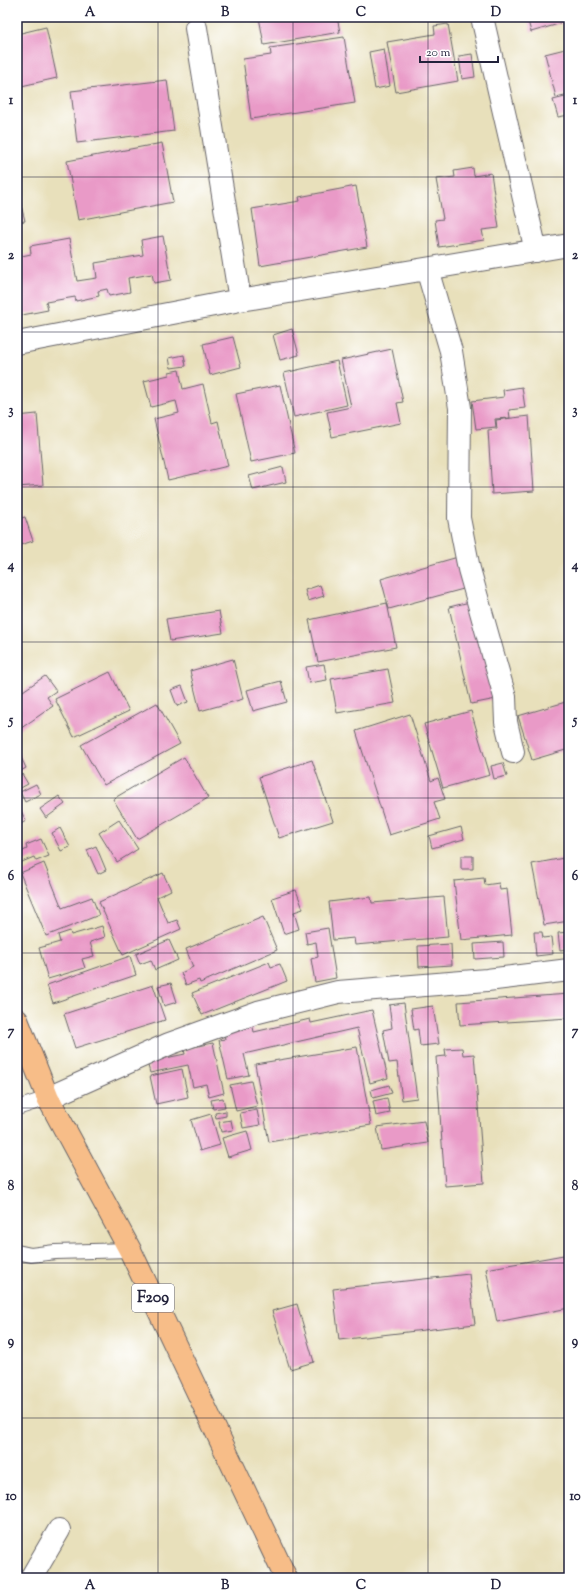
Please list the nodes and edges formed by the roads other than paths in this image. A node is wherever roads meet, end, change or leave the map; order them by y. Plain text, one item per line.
1 (482, 17) edge
2 (196, 28) dead end
3 (569, 245) edge
4 (536, 251) junction
5 (427, 269) junction
6 (240, 300) junction
7 (17, 343) edge
8 (513, 752) dead end
9 (569, 970) edge
10 (17, 1020) edge
11 (48, 1098) junction
12 (17, 1108) edge
13 (130, 1250) junction
14 (17, 1252) edge
15 (59, 1530) dead end
16 (31, 1578) edge
17 (286, 1578) edge

1 - 4 street
2 - 6 street
3 - 4 street
4 - 5 street
5 - 6 street
5 - 8 street
6 - 7 street
9 - 11 street
10 - 11 main road, F209
11 - 12 lane
11 - 13 main road, F209
13 - 14 lane
13 - 17 main road, F209
15 - 16 street

